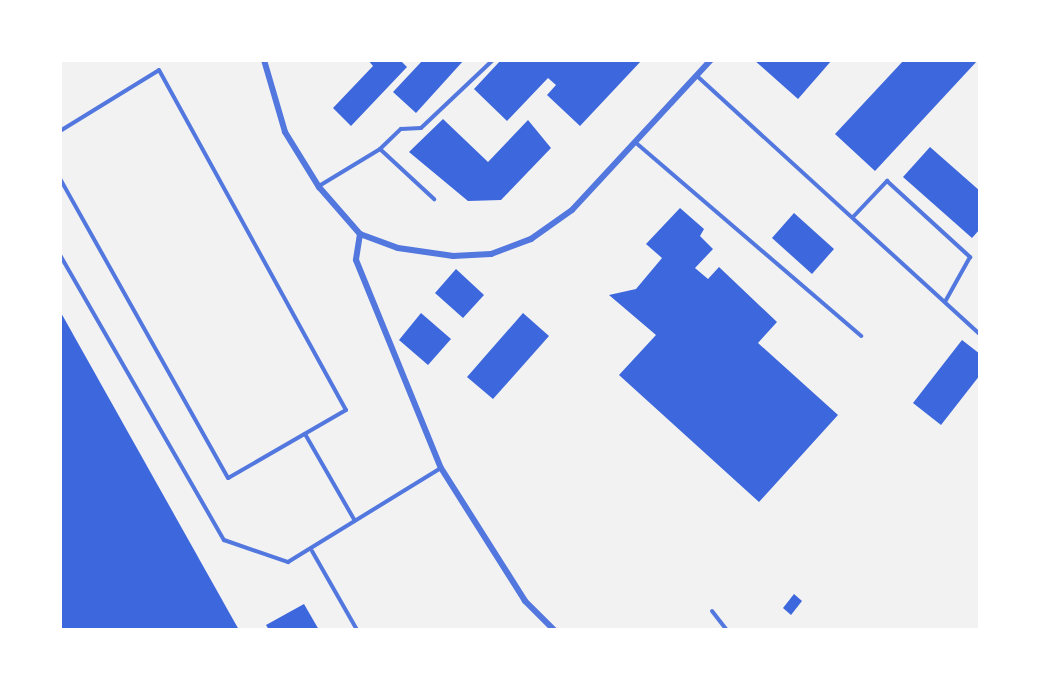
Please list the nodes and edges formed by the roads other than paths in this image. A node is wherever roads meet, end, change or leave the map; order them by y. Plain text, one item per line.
1 (264, 60) edge
2 (493, 60) edge
3 (711, 60) edge
4 (697, 76) junction
5 (60, 131) edge
6 (635, 142) junction
7 (380, 149) junction
8 (60, 179) edge
9 (319, 187) junction
10 (434, 199) dead end
11 (853, 218) junction
12 (360, 234) junction
13 (60, 255) edge
14 (945, 302) junction
15 (980, 334) edge
16 (861, 336) dead end
17 (305, 434) junction
18 (441, 468) junction
19 (355, 521) junction
20 (312, 551) junction
21 (712, 611) dead end
22 (357, 630) edge
23 (554, 630) edge
24 (728, 630) edge

1 - 9 street
2 - 7 lane
3 - 4 street
4 - 6 street
4 - 11 lane
5 - 17 lane
6 - 12 street
6 - 16 lane
7 - 9 lane
7 - 10 lane
8 - 17 lane
9 - 12 street
11 - 14 lane
11 - 14 lane
12 - 18 street
13 - 20 lane
14 - 15 lane
17 - 19 lane
18 - 19 lane
18 - 23 street
19 - 20 lane
20 - 22 lane
21 - 24 lane

